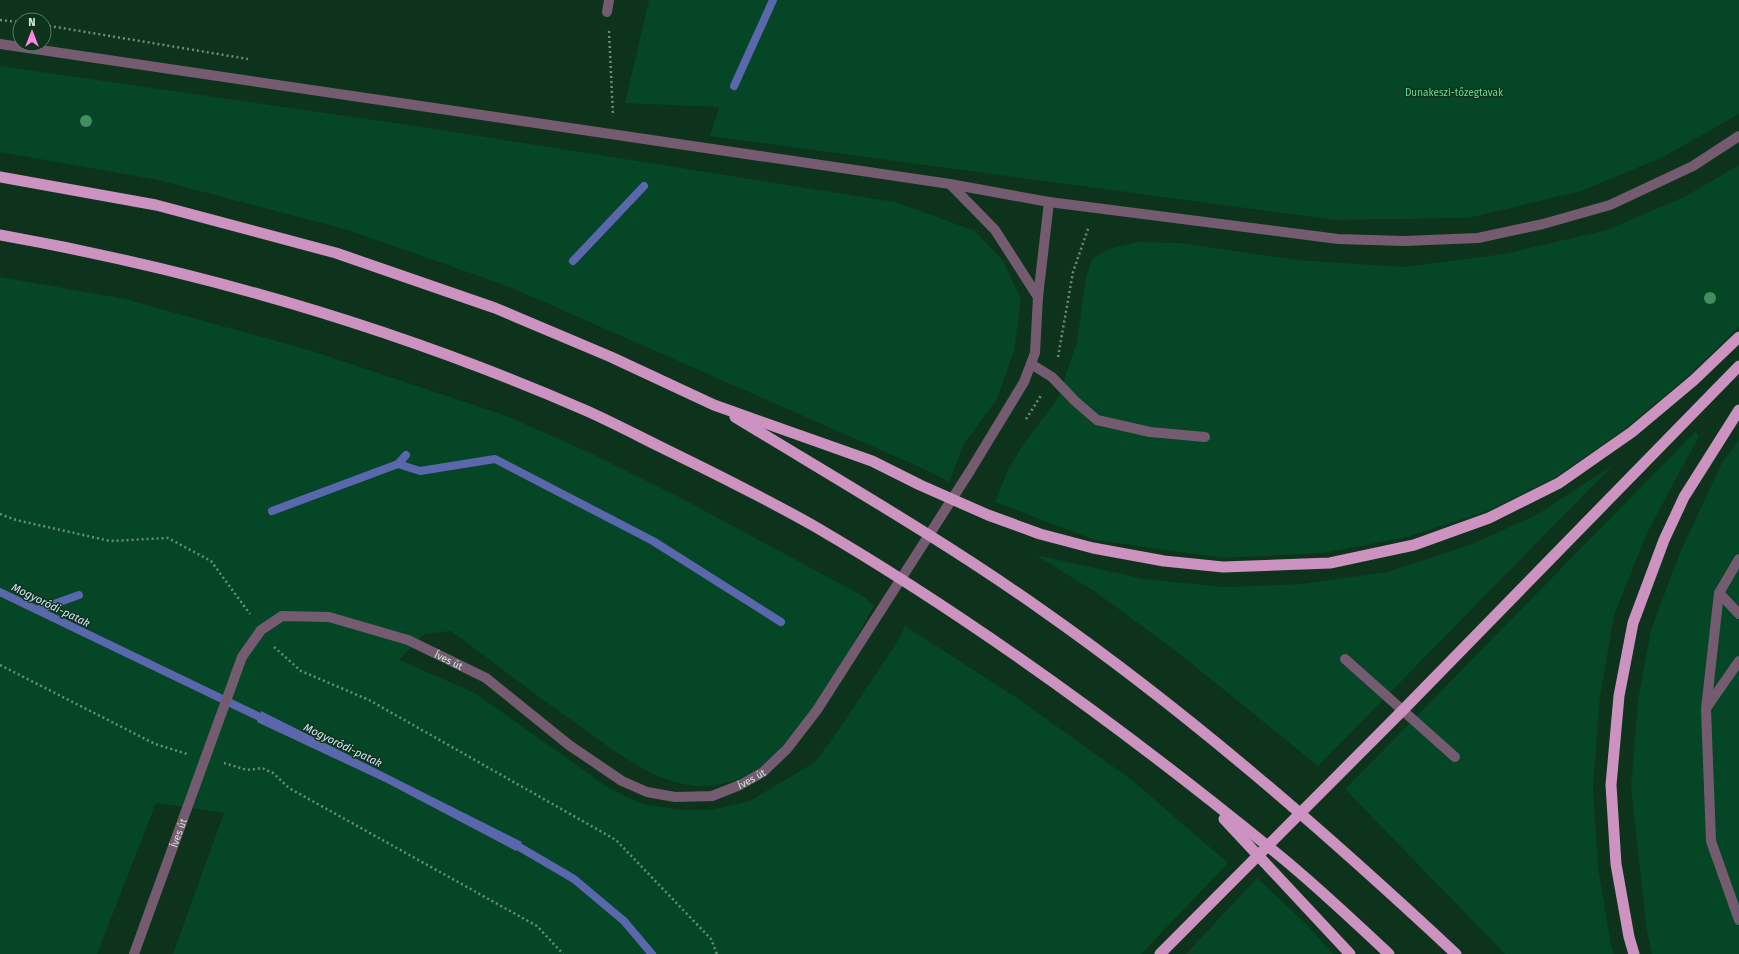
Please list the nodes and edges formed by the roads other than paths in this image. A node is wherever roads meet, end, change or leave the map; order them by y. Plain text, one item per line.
1 (609, 0) edge
2 (607, 12) road end
3 (0, 44) edge
4 (1739, 136) edge
5 (0, 177) edge
6 (950, 184) junction
7 (1049, 202) junction
8 (0, 235) edge
9 (1038, 297) junction
10 (1739, 337) edge
11 (1031, 364) junction
12 (1739, 366) edge
13 (714, 404) junction
14 (1739, 410) edge
15 (1205, 437) dead end
16 (1739, 559) edge
17 (1719, 593) junction
18 (1739, 614) edge
19 (1345, 659) dead end
20 (1739, 661) edge
21 (1706, 709) junction
22 (1403, 710) junction
23 (1455, 757) dead end
24 (1202, 795) junction
25 (1736, 906) edge
26 (1739, 920) edge
27 (134, 954) edge
28 (1160, 954) edge
29 (1350, 954) edge
30 (1389, 954) edge
31 (1456, 954) edge
32 (1634, 954) edge

1 - 2 street
3 - 6 street
4 - 7 street
5 - 13 highway
6 - 7 street
6 - 9 street
7 - 9 street, Íves út
8 - 24 highway
9 - 11 street, Íves út
10 - 13 highway
11 - 15 street
11 - 27 street, Íves út
12 - 22 highway
13 - 31 highway
14 - 32 highway
16 - 17 street
17 - 18 street
17 - 21 street
19 - 22 street
20 - 21 street
21 - 25 street
22 - 23 street
22 - 28 highway
24 - 29 highway
24 - 30 highway
25 - 26 street

